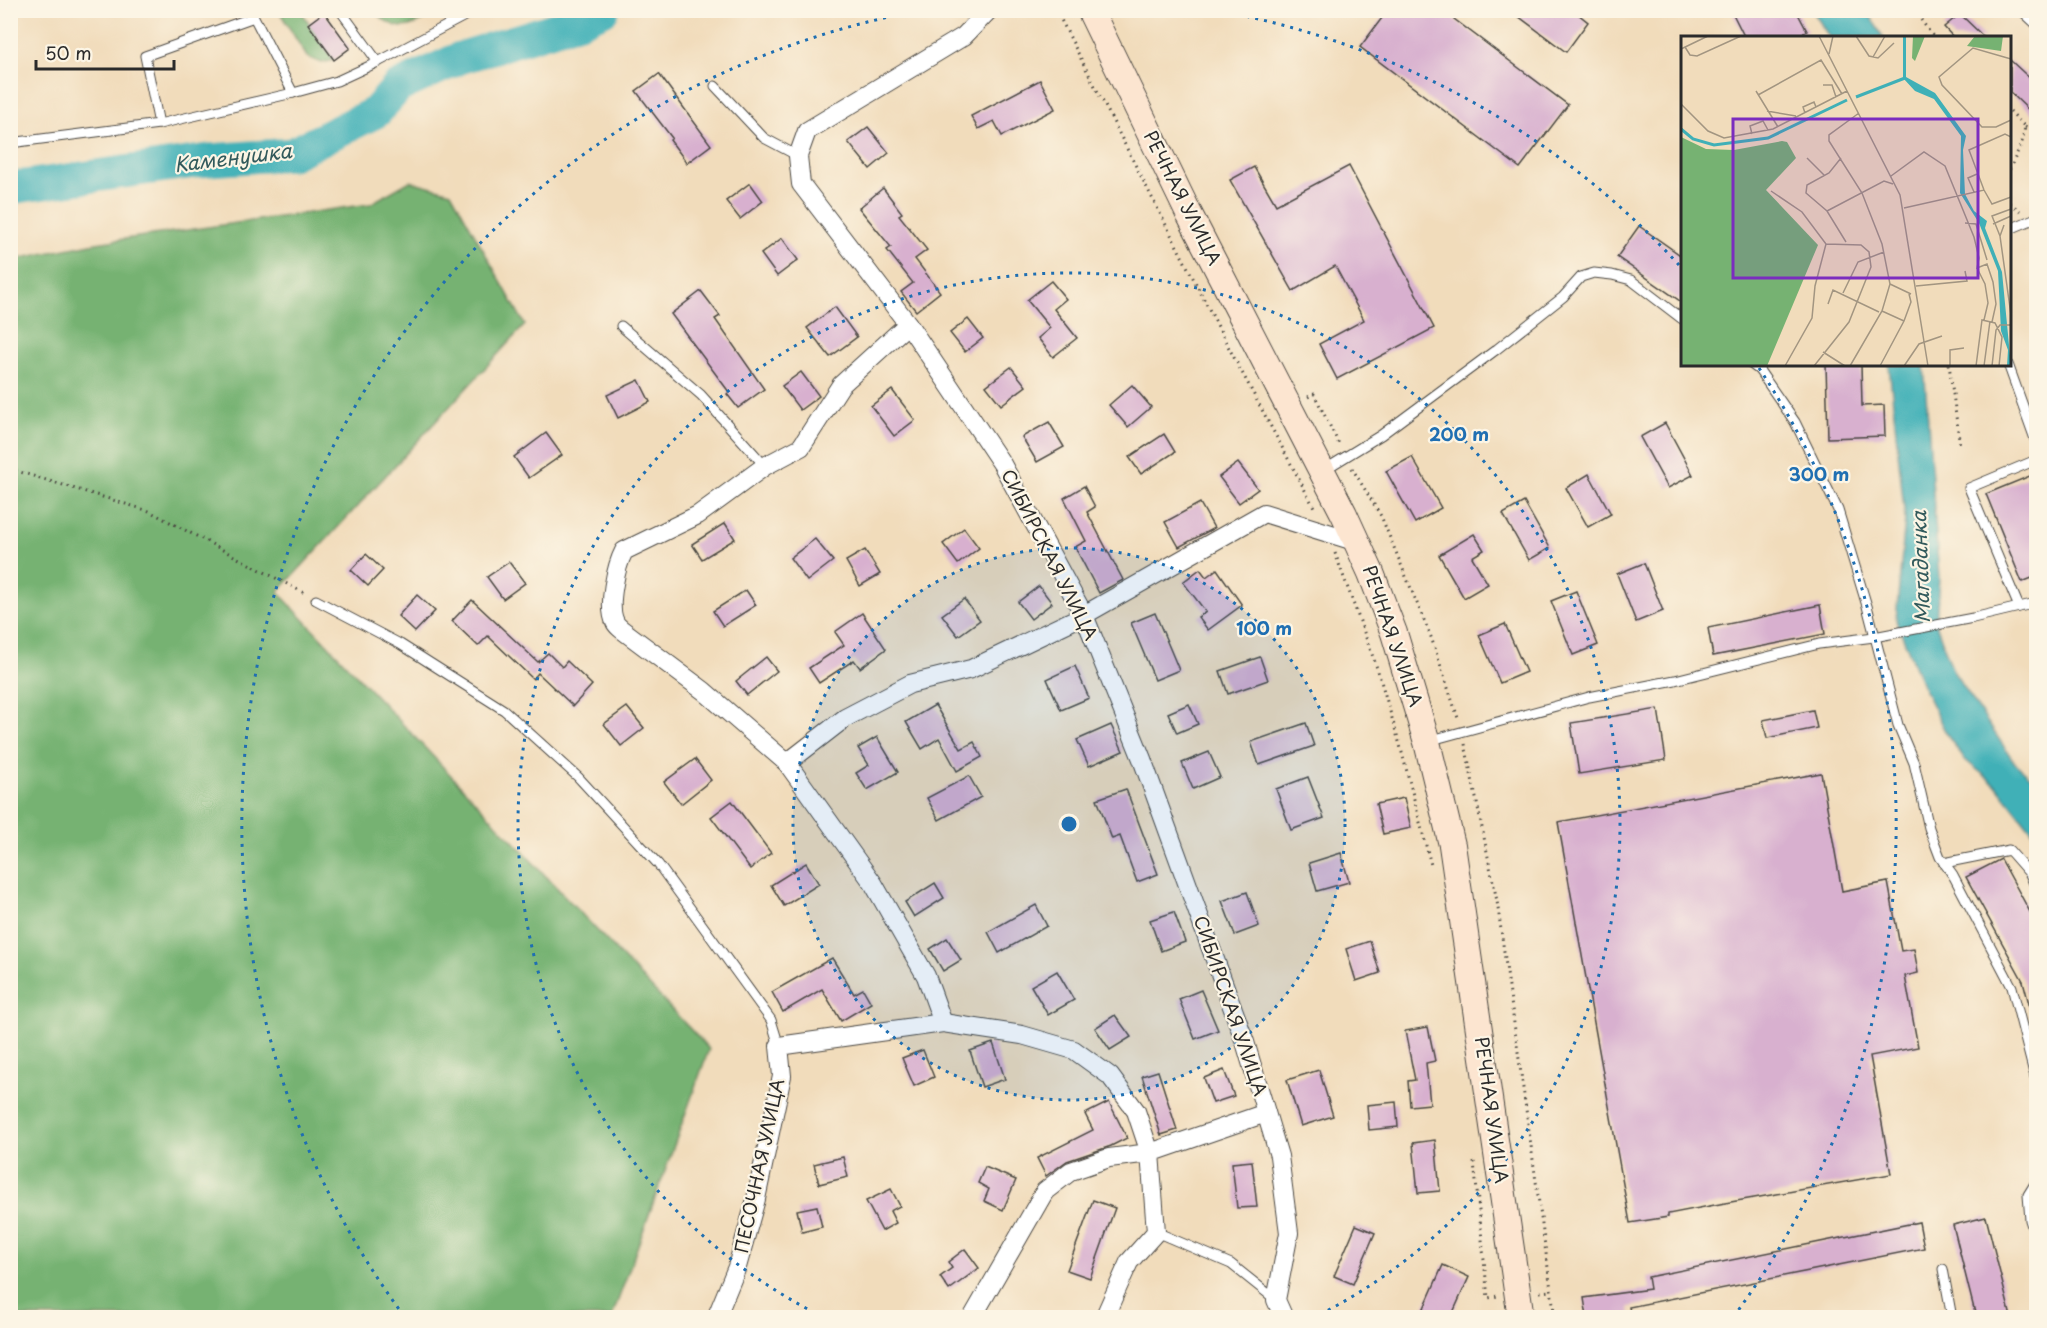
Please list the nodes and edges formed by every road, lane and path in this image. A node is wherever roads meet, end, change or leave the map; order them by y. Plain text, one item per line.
1 (340, 10) edge
2 (476, 10) edge
3 (989, 10) edge
4 (1056, 10) edge
5 (1090, 10) edge
6 (1914, 10) edge
7 (2021, 10) edge
8 (2037, 24) edge
9 (1933, 36) edge
10 (378, 62) junction
11 (715, 86) dead end
12 (293, 93) junction
13 (2011, 112) edge
14 (159, 124) junction
15 (2025, 127) junction
16 (2037, 132) edge
17 (10, 143) edge
18 (798, 156) junction
19 (2011, 167) edge
20 (2037, 218) edge
21 (2011, 229) edge
22 (1681, 318) edge
23 (908, 324) junction
24 (621, 326) dead end
25 (1754, 366) edge
26 (1949, 366) edge
27 (2009, 366) edge
28 (2037, 442) edge
29 (1960, 446) dead end
30 (2037, 460) edge
31 (765, 466) junction
32 (10, 469) edge
33 (1322, 471) junction
34 (1327, 533) junction
35 (1357, 542) junction
36 (316, 600) joint
37 (2037, 603) edge
38 (2019, 607) junction
39 (1084, 615) junction
40 (1878, 636) junction
41 (1427, 741) junction
42 (787, 763) junction
43 (1944, 863) junction
44 (1431, 866) dead end
45 (2037, 888) edge
46 (943, 1023) junction
47 (779, 1046) junction
48 (2037, 1081) edge
49 (1266, 1113) junction
50 (1150, 1153) junction
51 (1474, 1158) dead end
52 (2037, 1182) edge
53 (1156, 1232) junction
54 (2037, 1238) edge
55 (1943, 1269) dead end
56 (1488, 1298) dead end
57 (1276, 1300) junction
58 (717, 1317) edge
59 (972, 1317) edge
60 (1104, 1317) edge
61 (1284, 1317) edge
62 (1521, 1317) edge
63 (1952, 1317) edge

1 - 10 lane
2 - 10 lane
3 - 18 street
4 - 34 path
5 - 33 main road, РЕЧНАЯ УЛИЦА
6 - 9 path
7 - 8 lane
10 - 12 lane
11 - 18 lane
12 - 14 lane
12 - 14 lane
13 - 15 path
14 - 17 lane
15 - 16 path
15 - 19 path
18 - 23 street, СИБИРСКАЯ УЛИЦА
20 - 21 lane
22 - 33 lane
23 - 31 street
23 - 39 street, СИБИРСКАЯ УЛИЦА
24 - 31 lane
25 - 40 lane
26 - 29 path
27 - 28 lane
30 - 38 lane
31 - 42 street
32 - 36 path
33 - 35 main road, РЕЧНАЯ УЛИЦА
34 - 35 street
34 - 39 street
34 - 44 path
35 - 41 main road, РЕЧНАЯ УЛИЦА
36 - 47 lane
37 - 38 lane
38 - 40 lane
39 - 42 street
39 - 49 street, СИБИРСКАЯ УЛИЦА
40 - 41 lane
40 - 43 lane
41 - 62 main road, РЕЧНАЯ УЛИЦА
42 - 46 street
43 - 45 lane
43 - 48 lane
46 - 47 street
46 - 50 street
47 - 58 street, ПЕСОЧНАЯ УЛИЦА
49 - 50 street
49 - 57 street, СИБИРСКАЯ УЛИЦА
50 - 53 street
50 - 59 street
51 - 56 path
52 - 54 lane
53 - 57 lane
53 - 60 street
55 - 63 lane
57 - 61 street

